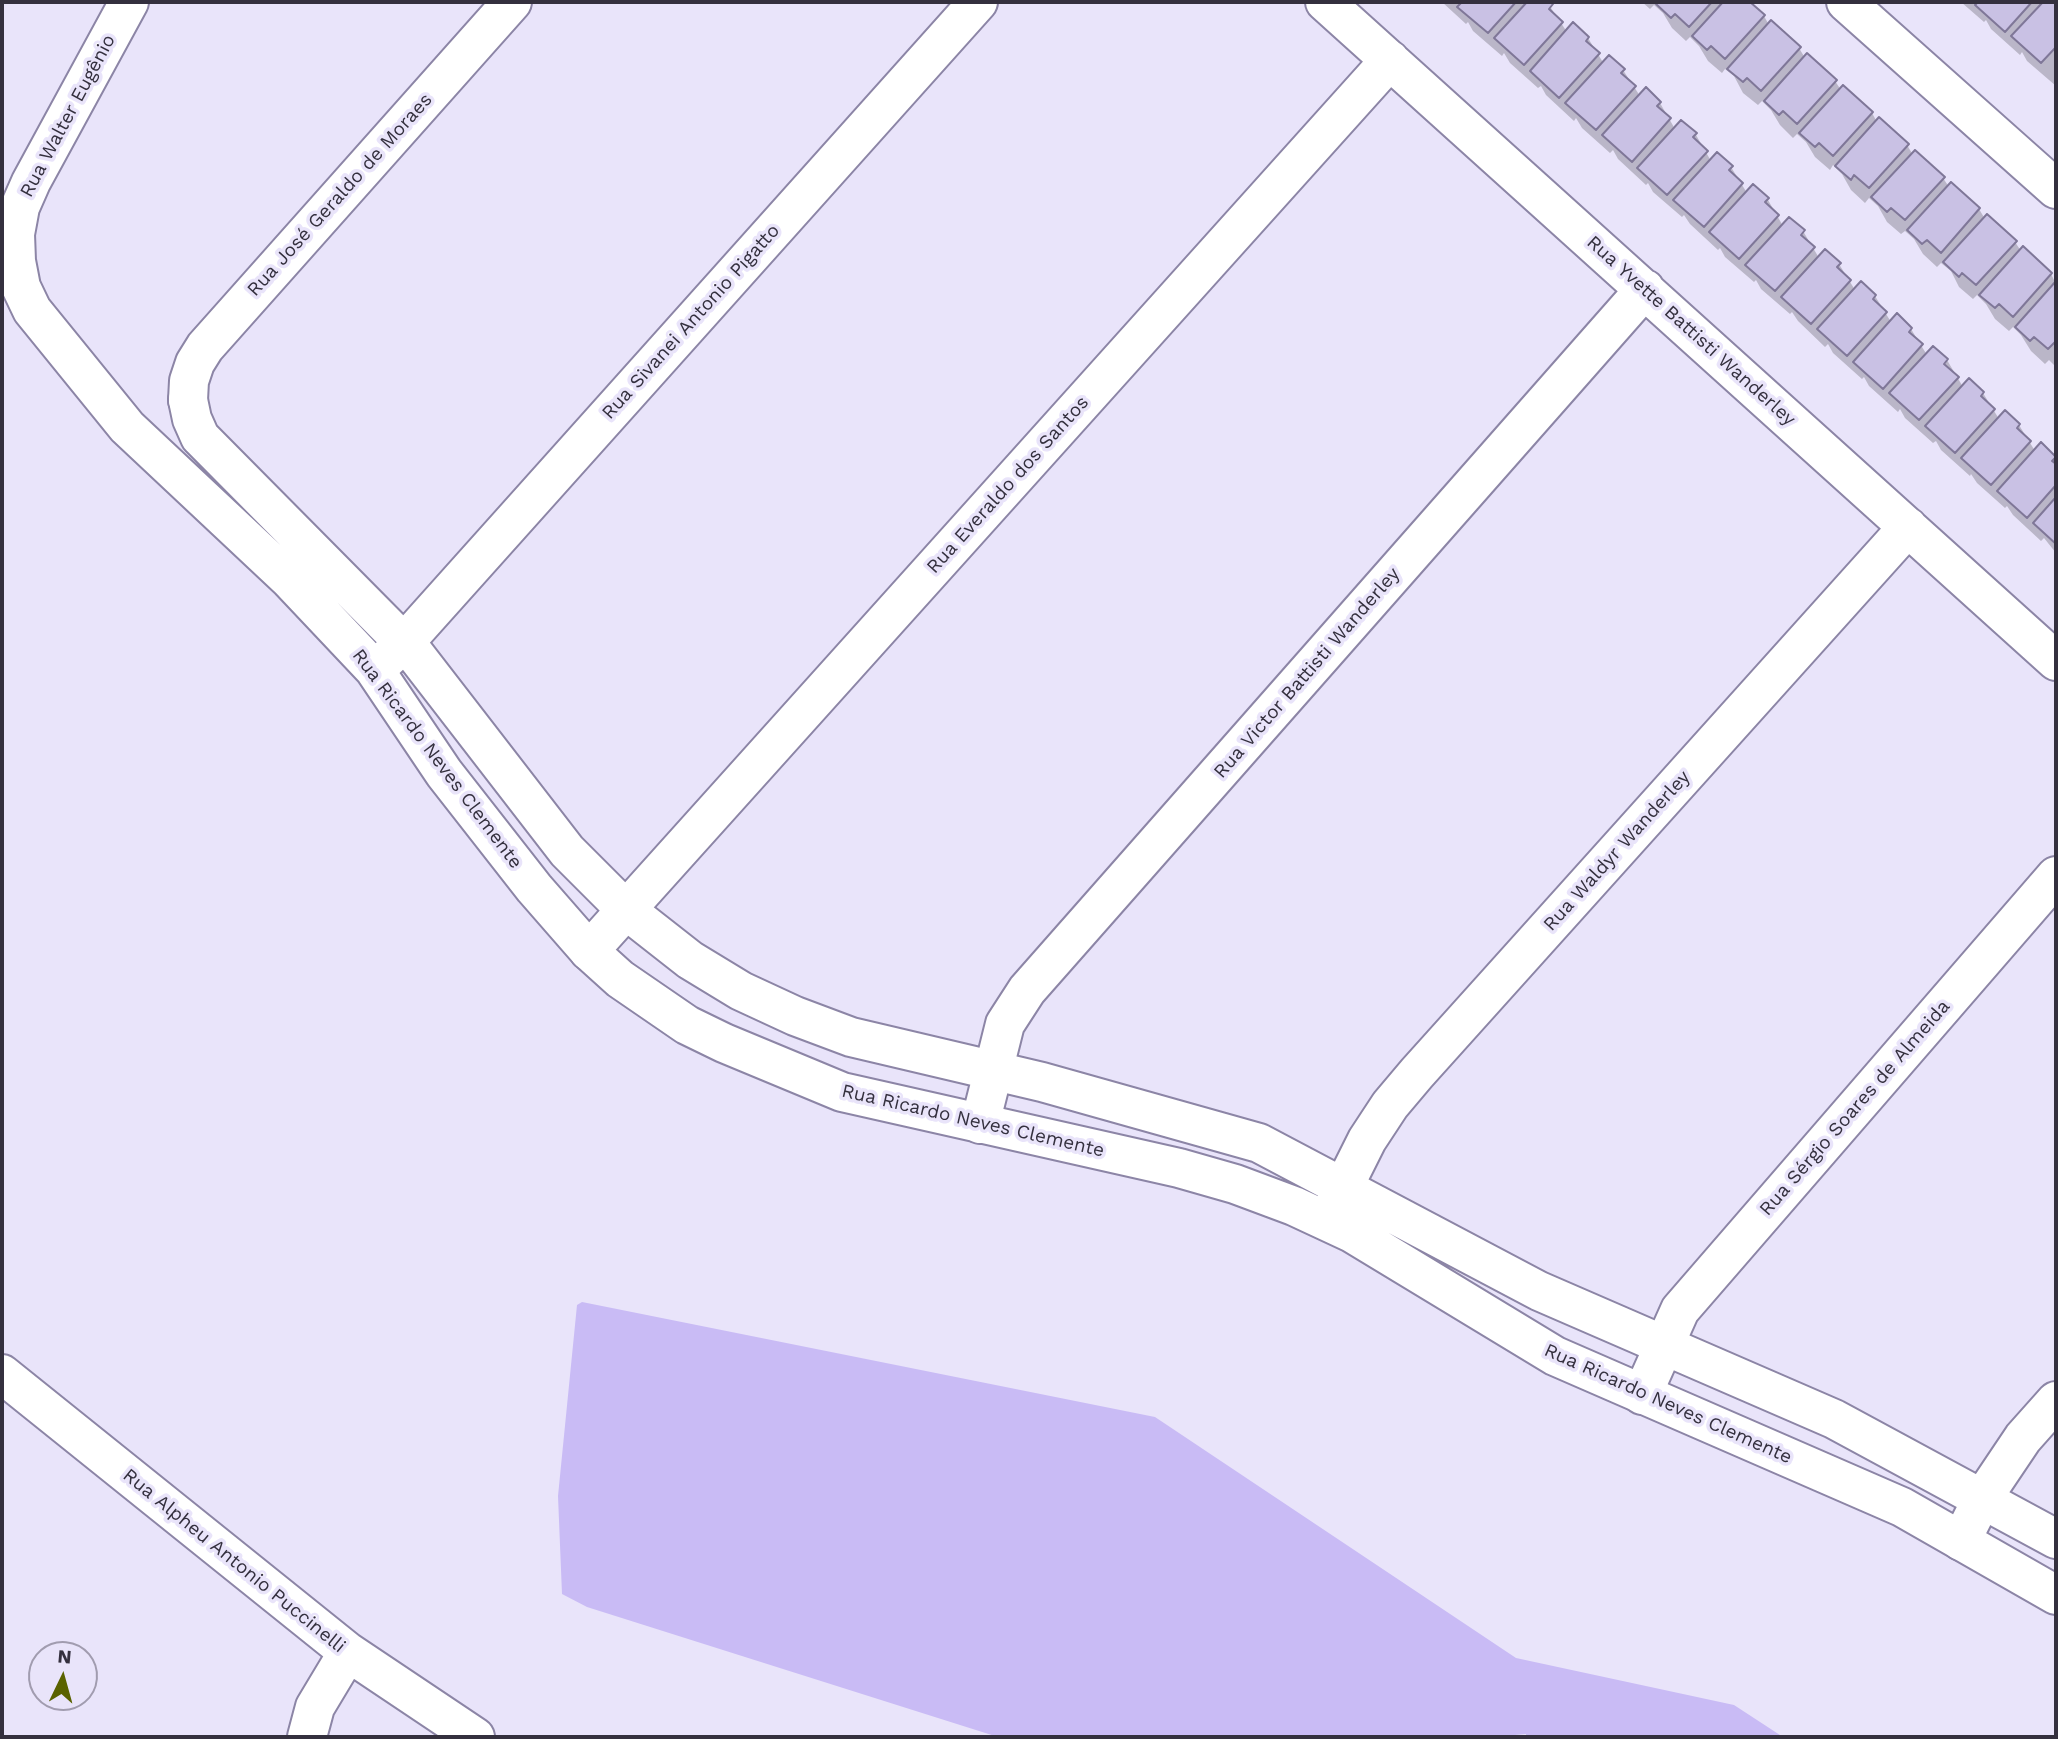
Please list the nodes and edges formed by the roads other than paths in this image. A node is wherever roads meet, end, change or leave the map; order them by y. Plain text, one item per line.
1 (129, 2) edge
2 (512, 2) edge
3 (978, 2) edge
4 (1325, 2) edge
5 (1846, 2) edge
6 (1390, 60) junction
7 (2056, 189) edge
8 (15, 234) joint
9 (1644, 289) junction
10 (188, 400) joint
11 (1908, 527) junction
12 (404, 643) junction
13 (2056, 661) edge
14 (374, 669) junction
15 (2056, 876) edge
16 (625, 909) junction
17 (589, 951) junction
18 (993, 1070) junction
19 (980, 1124) junction
20 (1334, 1204) junction
21 (1663, 1345) junction
22 (2, 1374) edge
23 (1642, 1395) junction
24 (2056, 1401) edge
25 (1982, 1499) junction
26 (2056, 1539) edge
27 (1961, 1541) junction
28 (2056, 1595) edge
29 (348, 1652) junction
30 (307, 1737) edge
31 (475, 1737) edge

1 - 8 street, Rua Walter Eugênio
2 - 10 street, Rua José Geraldo de Moraes
3 - 12 street, Rua Sivanei Antonio Pigatto
4 - 6 street, Rua Yvette Battisti Wanderley
5 - 7 street
6 - 9 street, Rua Yvette Battisti Wanderley
6 - 16 street, Rua Everaldo dos Santos
8 - 14 street, Rua Ricardo Neves Clemente
9 - 11 street, Rua Yvette Battisti Wanderley
9 - 18 street, Rua Victor Battisti Wanderley
10 - 12 street, Rua Ricardo Neves Clemente
11 - 13 street, Rua Yvette Battisti Wanderley
11 - 20 street, Rua Waldyr Wanderley
12 - 14 street, Rua Sivanei Antonio Pigatto
12 - 16 street, Rua Ricardo Neves Clemente
14 - 17 street, Rua Ricardo Neves Clemente
15 - 21 street, Rua Sérgio Soares de Almeida
16 - 17 street, Rua Everaldo dos Santos
16 - 18 street, Rua Ricardo Neves Clemente
17 - 19 street, Rua Ricardo Neves Clemente
18 - 19 street, Rua Victor Battisti Wanderley
18 - 20 street, Rua Ricardo Neves Clemente
19 - 20 street, Rua Ricardo Neves Clemente
20 - 21 street, Rua Ricardo Neves Clemente
20 - 23 street, Rua Ricardo Neves Clemente
21 - 23 street, Rua Sérgio Soares de Almeida
21 - 25 street, Rua Ricardo Neves Clemente
22 - 29 street, Rua Alpheu Antonio Puccinelli
23 - 27 street, Rua Ricardo Neves Clemente
24 - 25 street
25 - 26 street, Rua Ricardo Neves Clemente
25 - 27 street
27 - 28 street, Rua Ricardo Neves Clemente
29 - 30 street
29 - 31 street, Rua Alpheu Antonio Puccinelli

